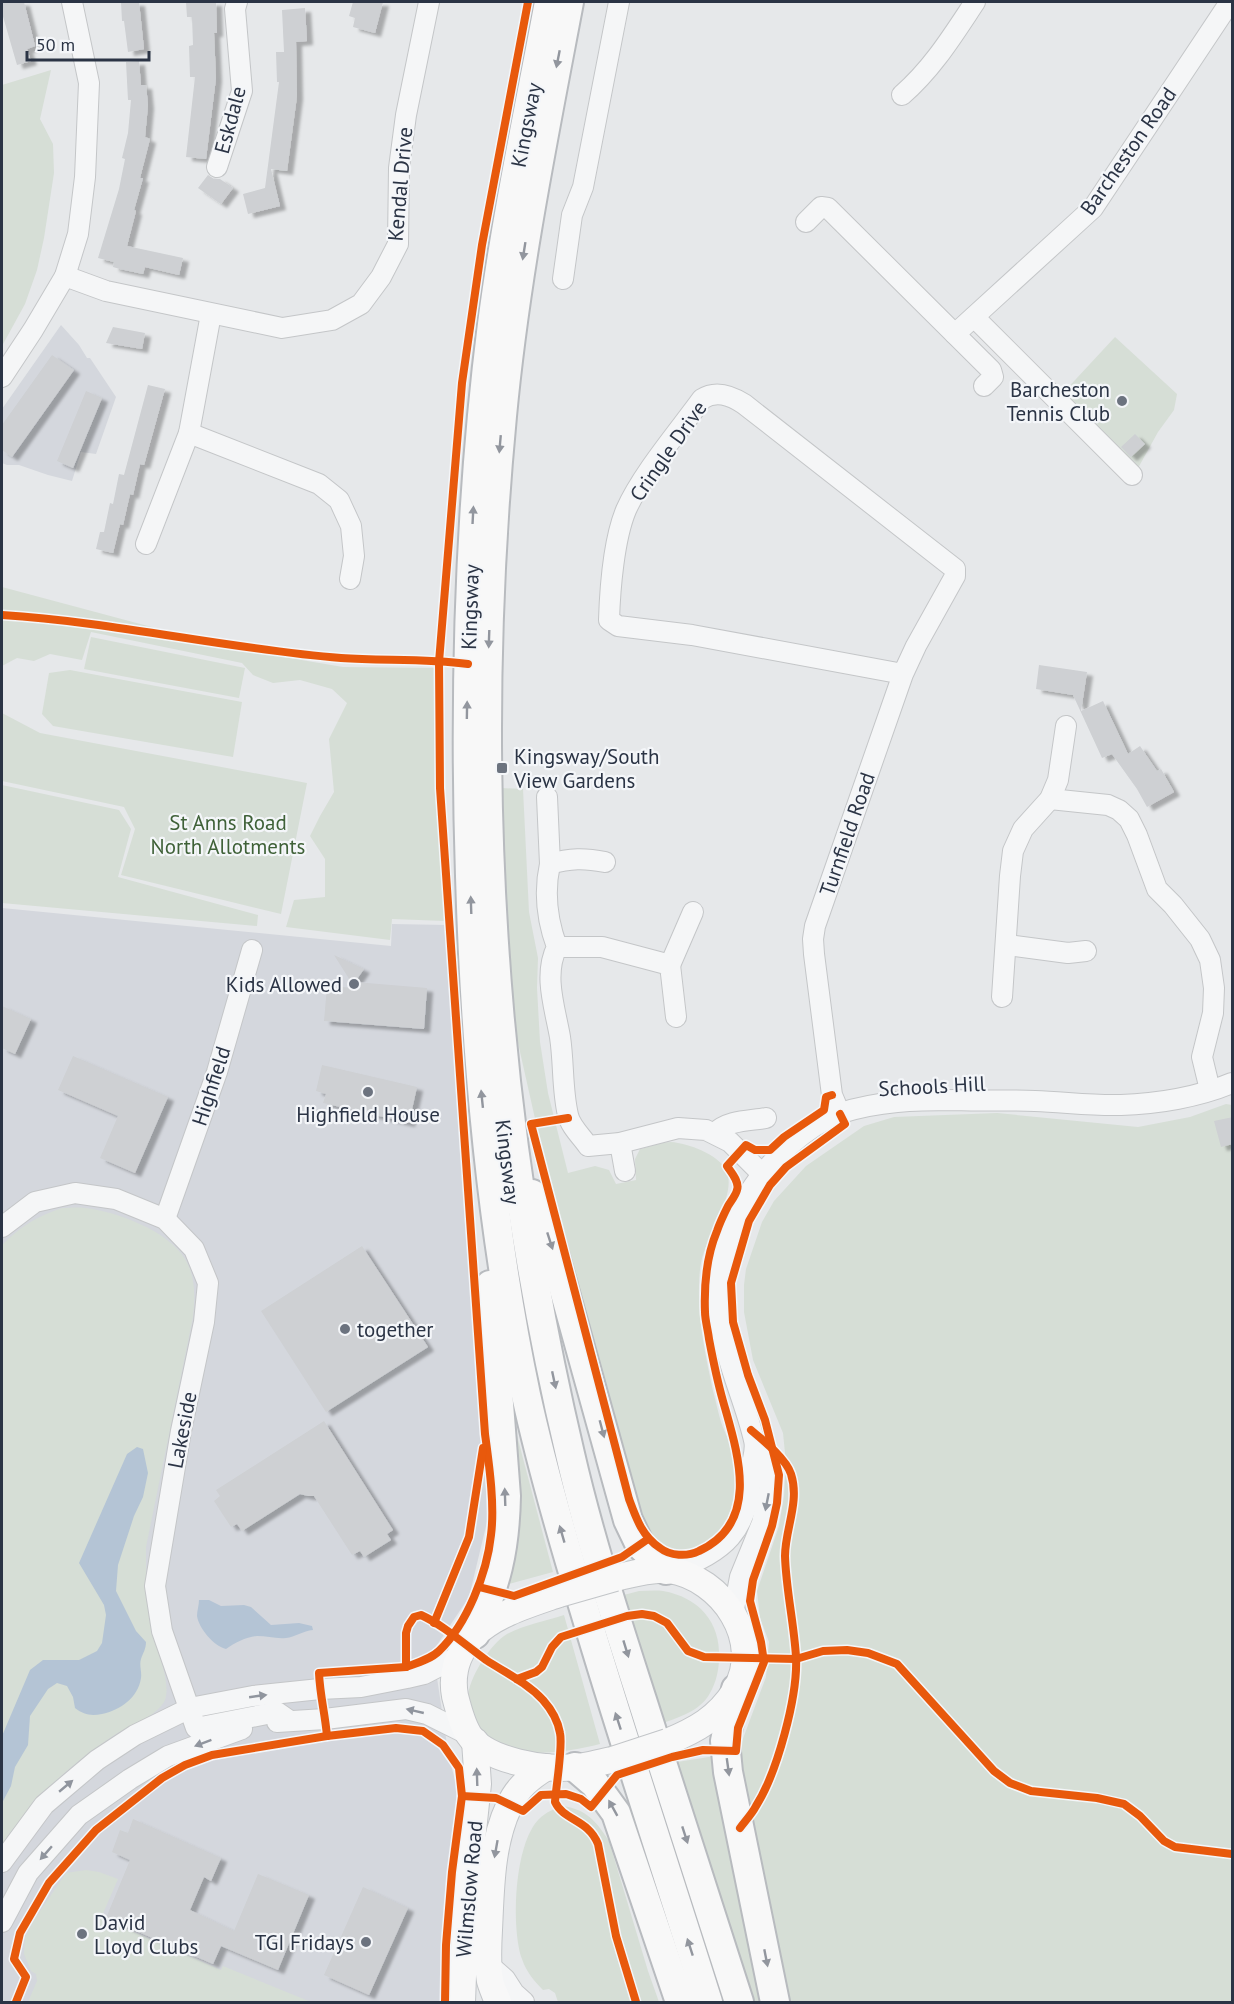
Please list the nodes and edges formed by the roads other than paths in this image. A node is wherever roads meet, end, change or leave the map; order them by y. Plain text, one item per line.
1 (72, 2) edge
2 (237, 2) edge
3 (429, 2) edge
4 (549, 2) edge
5 (569, 2) edge
6 (619, 2) edge
7 (975, 2) edge
8 (1230, 2) edge
9 (902, 95) dead end
10 (217, 167) dead end
11 (806, 222) dead end
12 (65, 276) junction
13 (563, 279) dead end
14 (211, 314) junction
15 (974, 317) junction
16 (955, 334) junction
17 (2, 377) edge
18 (984, 386) dead end
19 (189, 433) junction
20 (1132, 475) dead end
21 (146, 544) dead end
22 (955, 569) joint
23 (350, 579) dead end
24 (903, 674) junction
25 (1066, 726) dead end
26 (547, 796) dead end
27 (1050, 799) junction
28 (605, 862) dead end
29 (550, 864) junction
30 (693, 912) dead end
31 (1007, 945) junction
32 (556, 947) junction
33 (1086, 951) dead end
34 (250, 955) dead end
35 (670, 965) junction
36 (1002, 997) dead end
37 (676, 1017) dead end
38 (1233, 1083) edge
39 (1210, 1090) junction
40 (840, 1114) junction
41 (766, 1118) dead end
42 (715, 1133) junction
43 (620, 1143) junction
44 (500, 1148) junction
45 (625, 1171) dead end
46 (762, 1175) junction
47 (165, 1219) junction
48 (2, 1227) edge
49 (756, 1448) junction
50 (669, 1570) junction
51 (733, 1614) junction
52 (467, 1645) junction
53 (736, 1689) junction
54 (190, 1708) junction
55 (290, 1721) junction
56 (472, 1738) junction
57 (547, 1767) junction
58 (575, 1767) junction
59 (2, 1862) edge
60 (2, 1922) edge
61 (488, 1964) junction
62 (462, 2002) edge
63 (498, 2002) edge
64 (524, 2002) edge
65 (680, 2002) edge
66 (708, 2002) edge
67 (739, 2002) edge
68 (775, 2002) edge

1 - 12 street
2 - 10 street, Eskdale
3 - 14 street, Kendal Drive
44 -> 4 highway, Kingsway
5 -> 44 highway, Kingsway
6 - 13 street
7 - 9 street
8 - 15 street, Barcheston Road
11 - 16 street
12 - 14 street, Kendal Drive
12 - 17 street
14 - 19 street
15 - 16 street, Barcheston Road
15 - 20 street
16 - 18 street
19 - 21 street
19 - 23 street
22 - 24 street, Turnfield Road
22 - 24 street, Cringle Drive
24 - 40 street, Turnfield Road
25 - 27 street
26 - 29 street
27 - 31 street
27 - 39 street
28 - 29 street
29 - 32 street
30 - 35 street
31 - 33 street
31 - 36 street
32 - 35 street
32 - 43 street
34 - 47 street, Highfield
35 - 37 street
38 - 39 street, Schools Hill
39 - 40 street, Schools Hill
40 - 46 street, Schools Hill
41 - 42 street
42 - 43 street
42 - 46 street
43 - 45 street
44 -> 50 highway
52 -> 44 highway
66 -> 44 highway, Kingsway
44 -> 67 highway, Kingsway
46 - 49 street, Schools Hill
47 - 48 street, Lakeside
47 - 54 street, Lakeside
49 - 50 street, Schools Hill
49 -> 51 street, Schools Hill
50 - 51 main road
50 - 52 main road, bridge
51 - 53 main road
54 -> 52 street
52 - 56 main road, Wilmslow Road
53 - 58 main road, bridge
53 -> 68 highway
54 - 55 street, Lakeside
59 -> 54 street
56 -> 55 street
55 -> 60 street
56 - 57 main road
62 -> 56 main road, Wilmslow Road
57 - 58 main road
57 -> 61 main road, Wilmslow Road
65 -> 58 highway
61 - 63 main road, Wilmslow Road
61 - 64 street

